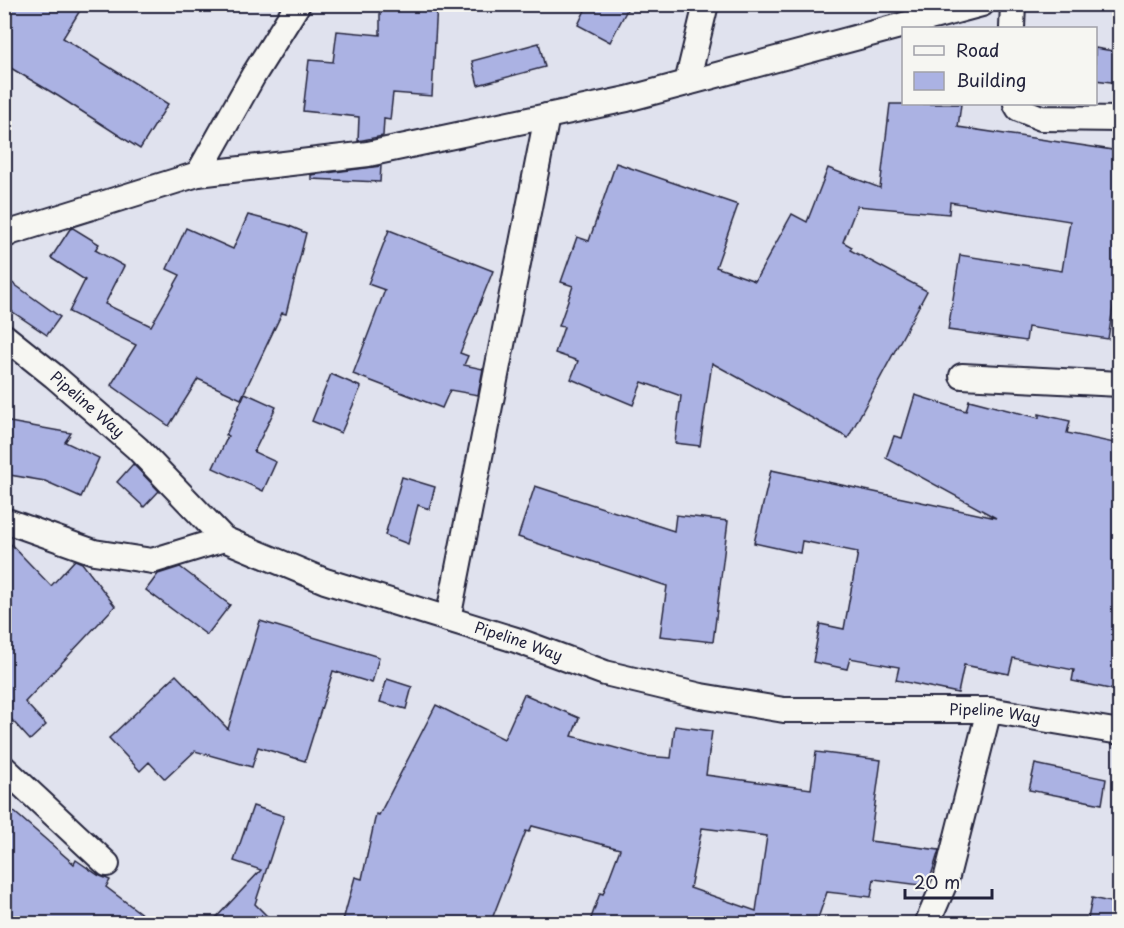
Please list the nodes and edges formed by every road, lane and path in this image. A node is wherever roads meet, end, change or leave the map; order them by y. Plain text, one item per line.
1 (298, 4) edge
2 (706, 4) edge
3 (982, 4) edge
4 (1013, 4) edge
5 (1012, 27) edge
6 (687, 83) junction
7 (1017, 105) edge
8 (547, 116) junction
9 (1119, 119) edge
10 (198, 174) junction
11 (4, 236) edge
12 (4, 336) edge
13 (962, 376) dead end
14 (1119, 384) edge
15 (4, 520) edge
16 (224, 539) junction
17 (448, 619) junction
18 (989, 710) junction
19 (1119, 732) edge
20 (4, 768) edge
21 (107, 864) dead end
22 (927, 924) edge

1 - 10 street
2 - 6 street
3 - 6 street
4 - 5 street
6 - 8 street
7 - 9 street
8 - 10 street
8 - 17 street
10 - 11 street
12 - 16 street, Pipeline Way
13 - 14 street
15 - 16 street
16 - 17 street, Pipeline Way
17 - 18 street, Pipeline Way
18 - 19 street, Pipeline Way
18 - 22 street
20 - 21 street

